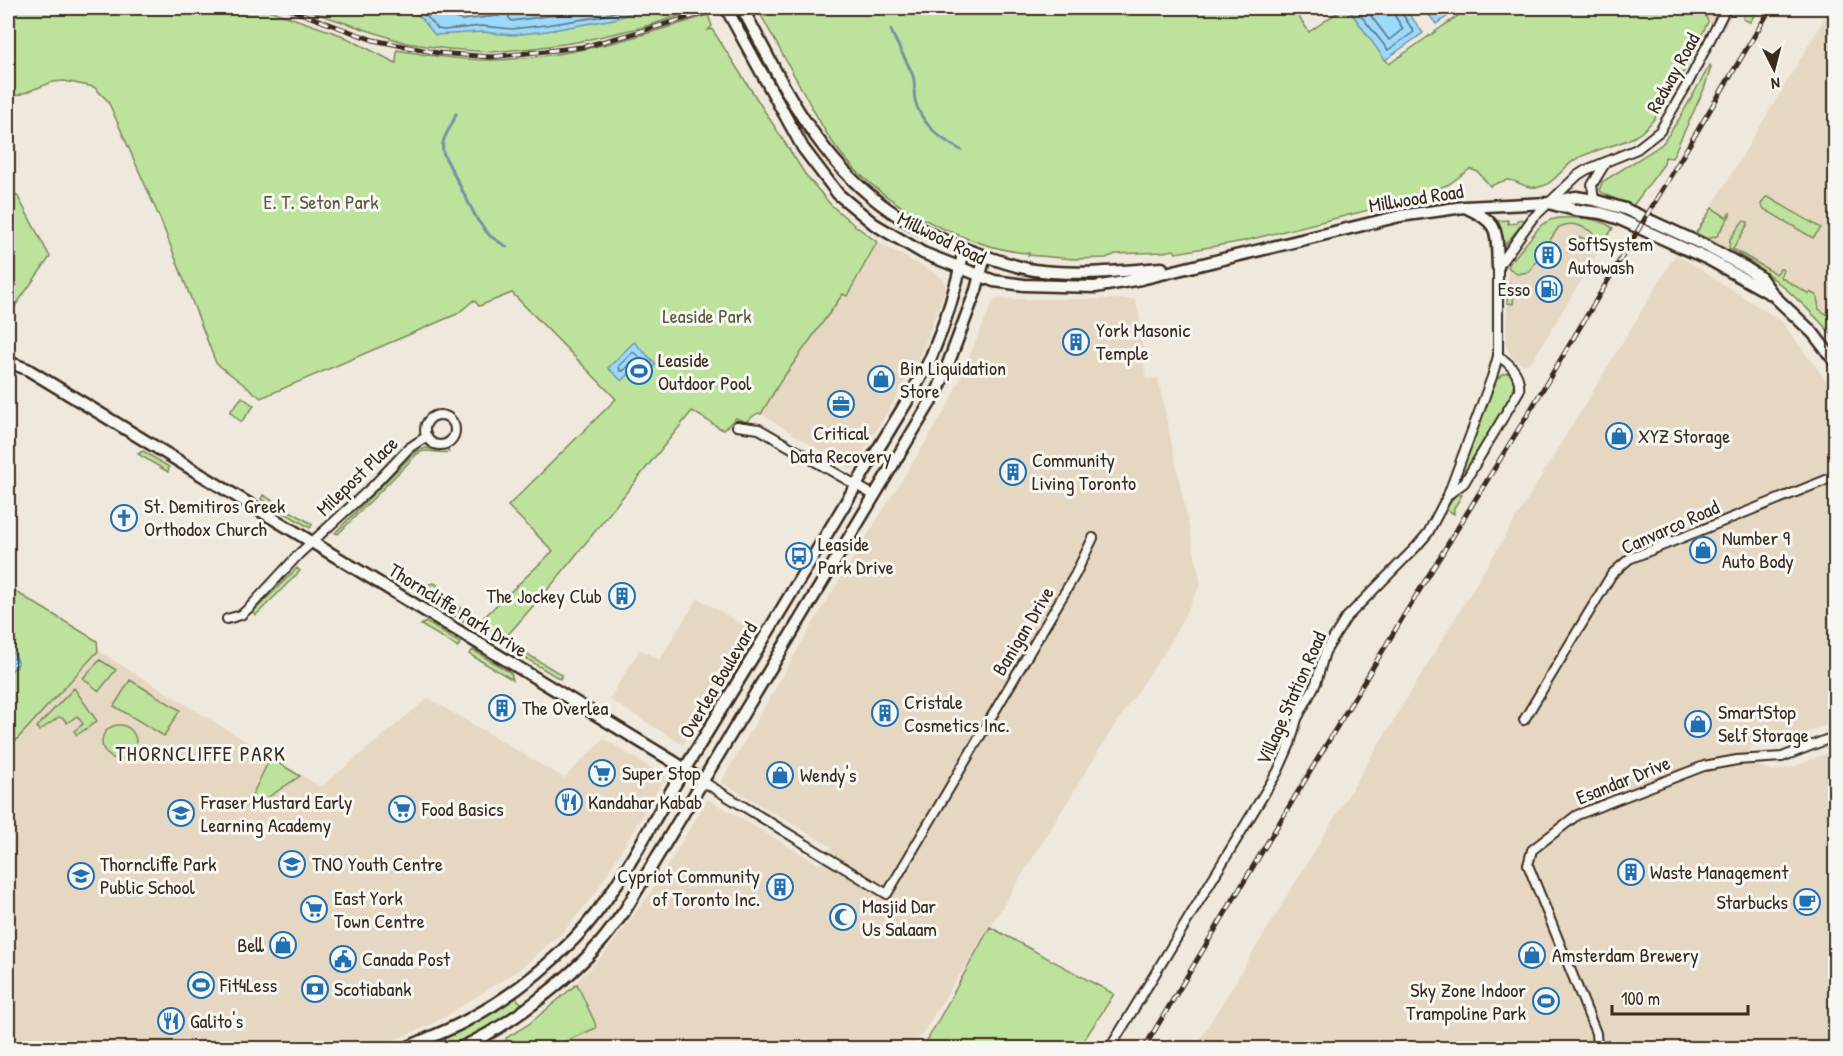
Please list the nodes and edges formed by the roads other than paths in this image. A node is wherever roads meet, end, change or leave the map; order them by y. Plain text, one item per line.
1 (726, 8) edge
2 (742, 8) edge
3 (1726, 8) edge
4 (1606, 162) junction
5 (1594, 200) junction
6 (1549, 203) junction
7 (1464, 207) junction
8 (964, 249) junction
9 (985, 256) junction
10 (1186, 267) junction
11 (1498, 267) junction
12 (960, 269) junction
13 (980, 277) junction
14 (1775, 297) junction
15 (1498, 356) junction
16 (8, 362) edge
17 (1836, 363) edge
18 (737, 426) dead end
19 (427, 436) dead end
20 (1836, 476) edge
21 (856, 485) junction
22 (1448, 495) junction
23 (875, 496) junction
24 (1093, 538) dead end
25 (313, 542) junction
26 (227, 619) dead end
27 (1524, 720) dead end
28 (1836, 736) edge
29 (685, 769) junction
30 (702, 781) junction
31 (887, 894) joint
32 (406, 1048) edge
33 (460, 1048) edge
34 (1110, 1048) edge
35 (1597, 1048) edge

1 - 12 main road, Millwood Road
2 - 8 main road, Millwood Road
3 - 4 street, Redway Road
4 - 5 street
4 - 6 street, Redway Road
5 - 6 main road, Millwood Road
5 - 14 main road, Millwood Road
6 - 7 main road, Millwood Road
6 - 11 street
6 - 14 main road, Millwood Road
7 - 10 main road, Millwood Road
7 - 11 main road
8 - 9 main road, Millwood Road
8 - 12 main road, Overlea Boulevard
9 - 10 main road, Millwood Road
9 - 13 main road, Overlea Boulevard
10 - 13 main road, Millwood Road
11 - 15 street, Village Station Road
12 - 13 main road, Millwood Road
12 - 21 main road, Overlea Boulevard
13 - 23 main road, Overlea Boulevard
14 - 17 main road, Millwood Road
15 - 22 street, Village Station Road
15 - 22 street
16 - 25 main road, Thorncliffe Park Drive
18 - 21 street
19 - 25 street, Milepost Place
20 - 27 street, Canvarco Road
21 - 23 street
21 - 29 main road, Overlea Boulevard
22 - 34 street, Village Station Road
23 - 30 main road, Overlea Boulevard
24 - 31 street, Banigan Drive
25 - 26 street, Milepost Place
25 - 29 main road, Thorncliffe Park Drive
28 - 35 street, Esandar Drive
29 - 30 main road, Thorncliffe Park Drive
29 - 32 main road, Overlea Boulevard
30 - 31 street, Thorncliffe Park Drive
30 - 33 main road, Overlea Boulevard

